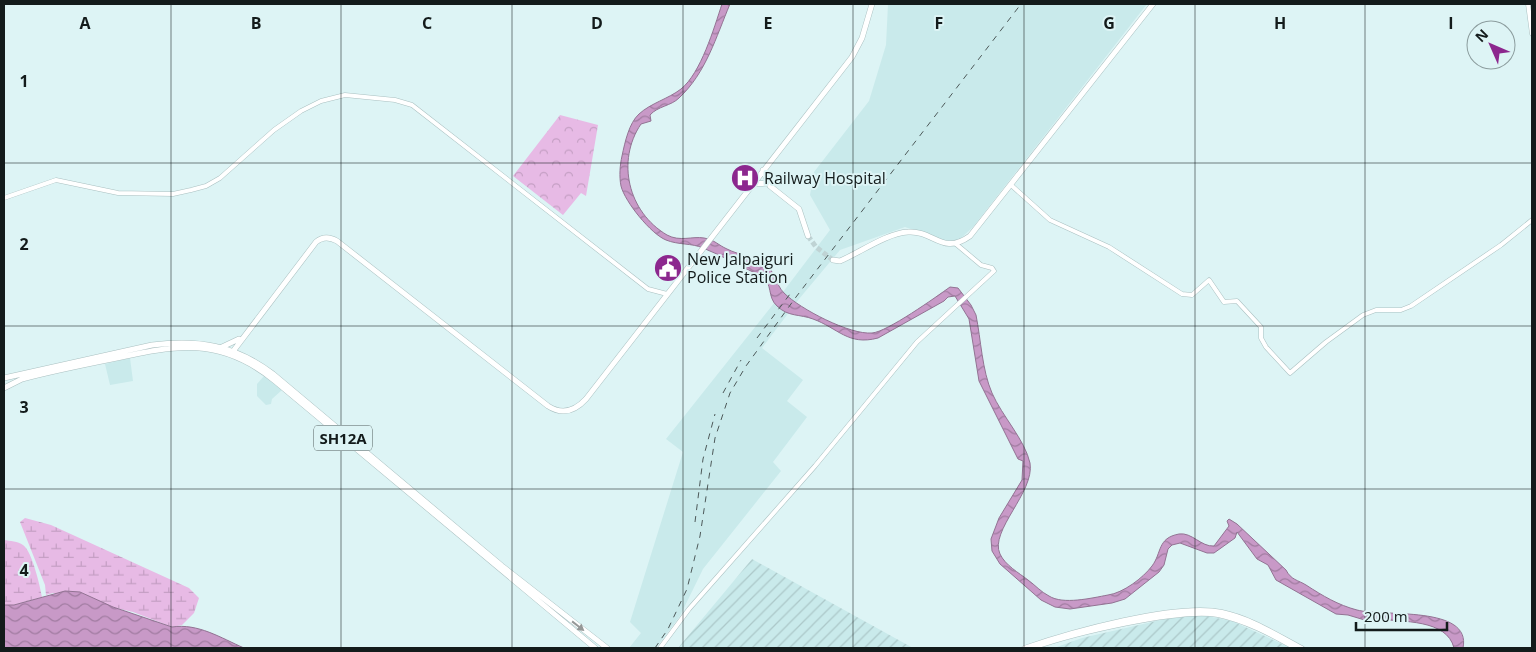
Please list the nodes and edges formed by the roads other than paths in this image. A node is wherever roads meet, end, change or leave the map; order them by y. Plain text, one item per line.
1 (872, 4) edge
2 (1153, 4) edge
3 (1528, 4) edge
4 (1532, 34) edge
5 (763, 170) junction
6 (768, 183) junction
7 (752, 184) junction
8 (1011, 185) junction
9 (4, 198) edge
10 (1532, 220) edge
11 (808, 236) tunnel mouth
12 (956, 244) junction
13 (835, 261) dead end
14 (667, 294) junction
15 (241, 338) junction
16 (222, 347) junction
17 (230, 352) junction
18 (242, 354) junction
19 (4, 378) edge
20 (4, 388) edge
21 (595, 648) edge
22 (607, 648) edge
23 (660, 648) edge
24 (1024, 648) edge
25 (1033, 648) edge
26 (1295, 648) edge
27 (1302, 648) edge

1 - 5 main road
2 - 8 main road
3 - 4 street
5 - 6 main road
5 - 7 main road
6 - 7 main road
6 - 11 main road
7 - 14 main road
8 - 10 street
8 - 12 main road
9 - 14 street
12 - 13 main road
12 - 23 street
14 - 15 main road
15 - 16 main road
15 - 17 main road
15 - 18 main road
16 - 17 main road, SH12A
16 - 19 main road, SH12A
17 - 18 main road, SH12A
17 - 20 main road, SH12A
17 - 21 main road, SH12A
18 -> 22 main road, SH12A
24 - 27 street
25 - 26 street

